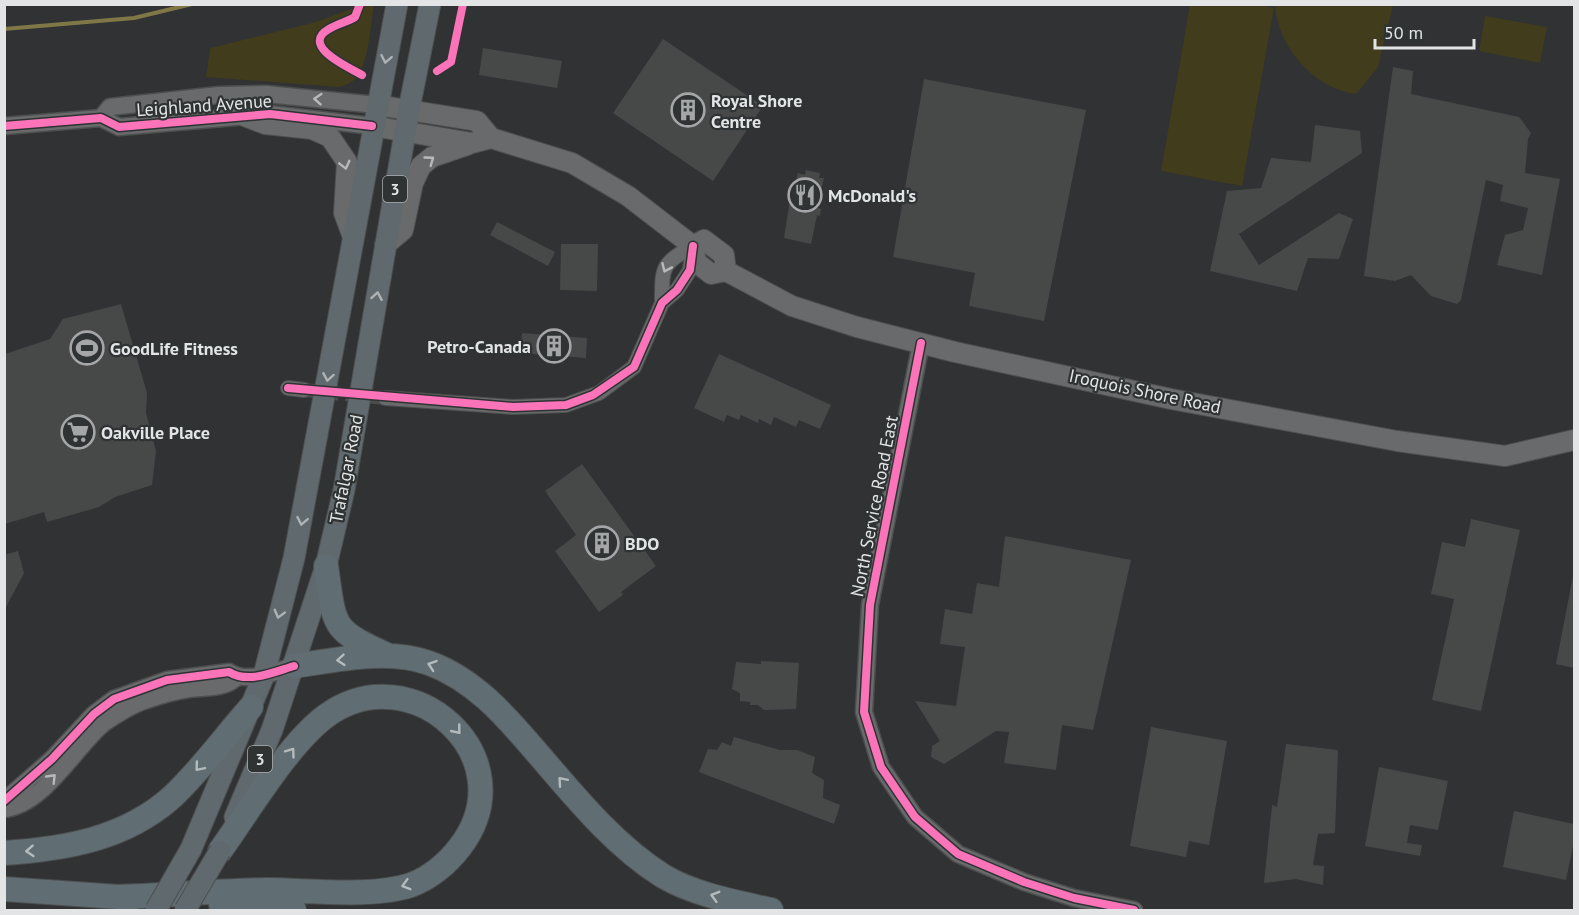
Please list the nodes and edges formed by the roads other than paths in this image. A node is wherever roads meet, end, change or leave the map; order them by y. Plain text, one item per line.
1 (396, 9) edge
2 (429, 11) edge
3 (376, 105) junction
4 (409, 109) junction
5 (244, 116) junction
6 (101, 118) junction
7 (4, 126) edge
8 (372, 126) junction
9 (404, 132) junction
10 (482, 141) junction
11 (353, 237) junction
12 (386, 245) junction
13 (693, 246) junction
14 (662, 303) junction
15 (921, 343) junction
16 (288, 388) dead end
17 (304, 390) tunnel mouth
18 (385, 398) tunnel mouth
19 (1575, 440) edge
20 (326, 566) junction
21 (389, 656) junction
22 (294, 666) junction
23 (264, 675) junction
24 (141, 695) junction
25 (251, 707) junction
26 (4, 801) edge
27 (4, 809) edge
28 (220, 851) junction
29 (4, 853) edge
30 (4, 889) edge
31 (117, 897) junction
32 (156, 910) edge
33 (185, 910) edge
34 (294, 910) edge
35 (771, 910) edge
36 (1134, 910) edge

1 -> 3 main road, Trafalgar Road / 3
2 - 4 main road, Trafalgar Road / 3
3 - 4 main road, Leighland Avenue
3 -> 6 street, Leighland Avenue
3 - 8 main road, Trafalgar Road / 3
4 - 9 main road, Trafalgar Road / 3
4 - 10 main road, Iroquois Shore Road
5 - 6 street, Leighland Avenue
5 - 8 street, Leighland Avenue
5 -> 11 main road
6 - 7 street, Leighland Avenue
8 - 9 main road, Iroquois Shore Road
8 - 11 main road, Trafalgar Road / 3
9 - 10 main road, Iroquois Shore Road
9 - 12 main road, Trafalgar Road / 3
12 -> 10 main road
10 - 13 main road, Iroquois Shore Road
11 -> 23 main road, Trafalgar Road / 3
20 -> 12 main road, Trafalgar Road / 3
13 - 14 street
13 -> 14 street
13 - 15 main road, Iroquois Shore Road
14 - 18 street
15 - 19 main road, Iroquois Shore Road
15 - 36 street, North Service Road East
16 - 17 street
20 - 21 highway
20 - 22 main road, Trafalgar Road / 3
21 -> 22 highway
35 -> 21 highway
22 - 23 street
22 - 28 main road, Trafalgar Road / 3
23 - 24 street
23 - 25 main road, Trafalgar Road / 3
24 - 26 street
27 -> 24 street
25 -> 29 highway
25 - 32 main road, Trafalgar Road / 3, bridge
28 -> 31 highway
28 - 33 main road, Trafalgar Road / 3, bridge
30 - 31 highway
31 - 34 highway

